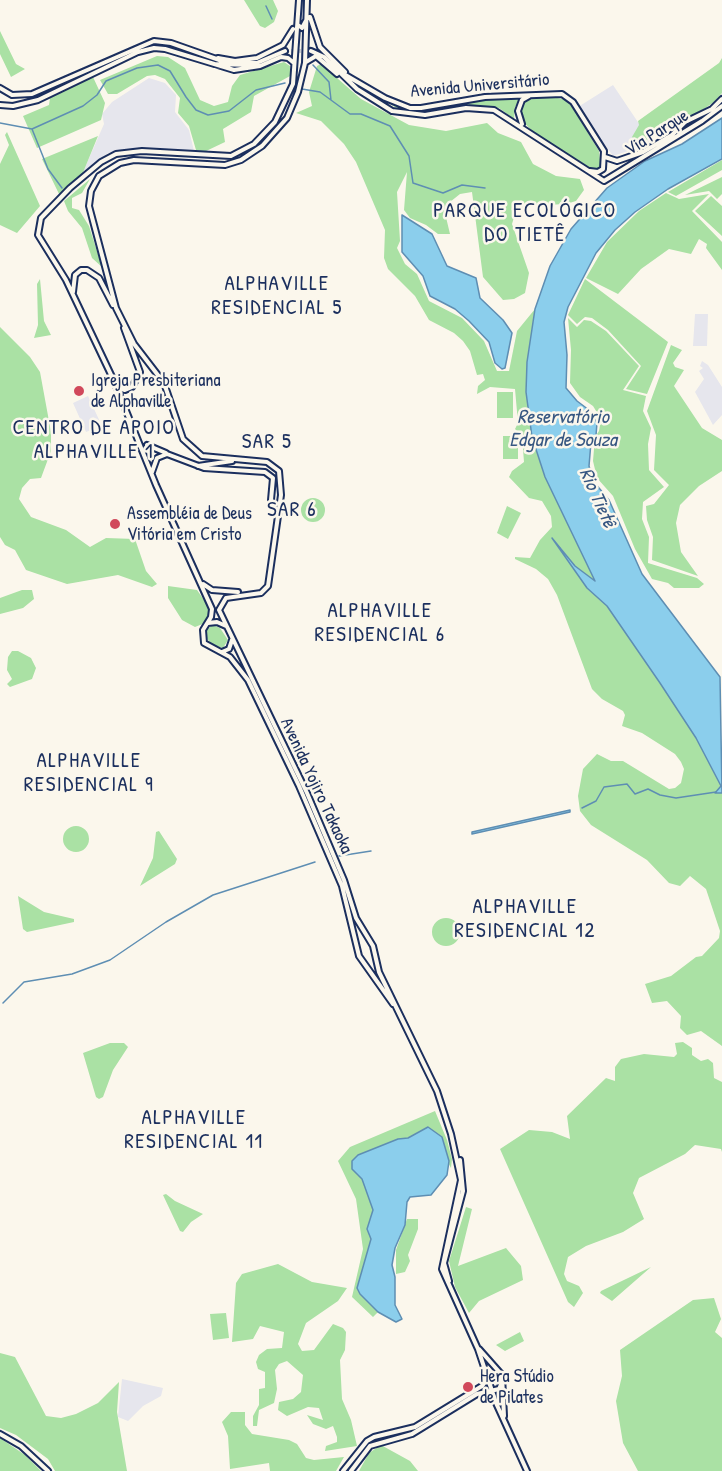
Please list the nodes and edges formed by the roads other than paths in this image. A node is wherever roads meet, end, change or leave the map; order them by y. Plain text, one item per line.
1 (299, 0) edge
2 (307, 0) edge
3 (299, 6) junction
4 (307, 7) junction
5 (308, 17) junction
6 (296, 23) junction
7 (308, 50) junction
8 (285, 51) tunnel mouth
9 (217, 58) junction
10 (256, 63) junction
11 (213, 64) junction
12 (305, 65) junction
13 (332, 65) junction
14 (296, 66) junction
15 (78, 74) junction
16 (81, 80) junction
17 (365, 87) junction
18 (0, 88) edge
19 (357, 89) junction
20 (532, 94) junction
21 (722, 99) edge
22 (0, 105) edge
23 (722, 106) edge
24 (685, 122) junction
25 (524, 127) junction
26 (688, 130) junction
27 (605, 158) junction
28 (587, 170) junction
29 (604, 181) joint
30 (73, 293) junction
31 (116, 308) junction
32 (120, 318) junction
33 (117, 388) junction
34 (147, 445) dead end
35 (166, 454) junction
36 (236, 460) junction
37 (195, 466) junction
38 (152, 473) junction
39 (277, 512) junction
40 (200, 581) junction
41 (256, 593) junction
42 (208, 623) junction
43 (226, 626) junction
44 (232, 640) junction
45 (222, 652) junction
46 (368, 938) junction
47 (356, 941) junction
48 (375, 958) junction
49 (366, 966) junction
50 (403, 1020) junction
51 (478, 1349) junction
52 (495, 1364) junction
53 (487, 1371) junction
54 (489, 1377) junction
55 (503, 1380) junction
56 (493, 1391) junction
57 (506, 1424) junction
58 (0, 1434) edge
59 (365, 1443) junction
60 (368, 1447) junction
61 (48, 1471) edge
62 (343, 1471) edge
63 (351, 1471) edge
64 (527, 1471) edge

1 - 3 main road
2 - 4 main road
3 - 5 main road
3 - 6 main road
4 - 5 main road
4 - 17 main road
5 - 7 main road
6 - 9 main road
6 - 14 main road
7 - 12 main road
7 - 13 main road, Avenida Universitário
8 - 10 main road
9 - 10 main road
9 - 15 main road
10 - 11 main road
11 - 14 main road
11 - 16 main road
12 - 14 main road
12 - 19 main road
12 - 31 main road
13 - 17 main road, Avenida Universitário
13 - 19 main road, Avenida Universitário
14 - 30 main road
15 - 16 main road
15 - 18 main road
16 - 22 main road
17 - 20 main road, Avenida Universitário
19 - 25 main road, Avenida Universitário
20 - 25 main road
20 - 27 main road, Avenida Universitário
21 - 24 main road, Via Parque
23 - 26 main road, Via Parque
24 - 26 main road
24 - 27 main road, Via Parque
25 - 28 main road, Avenida Universitário
26 - 29 main road, Via Parque
27 - 28 main road
28 - 29 main road, Avenida Universitário
30 - 31 main road
30 - 33 main road
31 - 32 main road
32 - 33 main road
32 - 36 main road
33 - 38 main road
34 - 35 main road
35 - 37 main road
35 - 38 main road
36 - 37 main road
36 - 39 main road
37 - 39 main road
38 - 40 main road
39 - 41 main road
40 - 41 main road
40 - 42 main road
41 - 43 main road
42 - 43 main road
42 - 45 main road
43 - 44 main road, Avenida Yojiro Takaoka
44 - 45 main road
44 - 46 main road, Avenida Yojiro Takaoka
45 - 47 main road, Avenida Yojiro Takaoka
46 - 47 main road
46 - 48 main road, Avenida Yojiro Takaoka
47 - 49 main road, Avenida Yojiro Takaoka
48 - 49 main road
48 - 50 main road, Avenida Yojiro Takaoka
49 - 50 main road, Avenida Yojiro Takaoka
50 - 51 main road
51 - 52 main road
51 - 53 main road
52 - 53 main road
52 - 55 main road
53 - 54 main road
54 - 56 main road
54 - 59 main road
55 - 56 main road
55 - 57 main road
56 - 57 main road
56 - 60 main road
57 - 64 main road
58 - 61 main road
59 - 60 main road
59 - 60 main road
59 - 62 main road
60 - 63 main road

